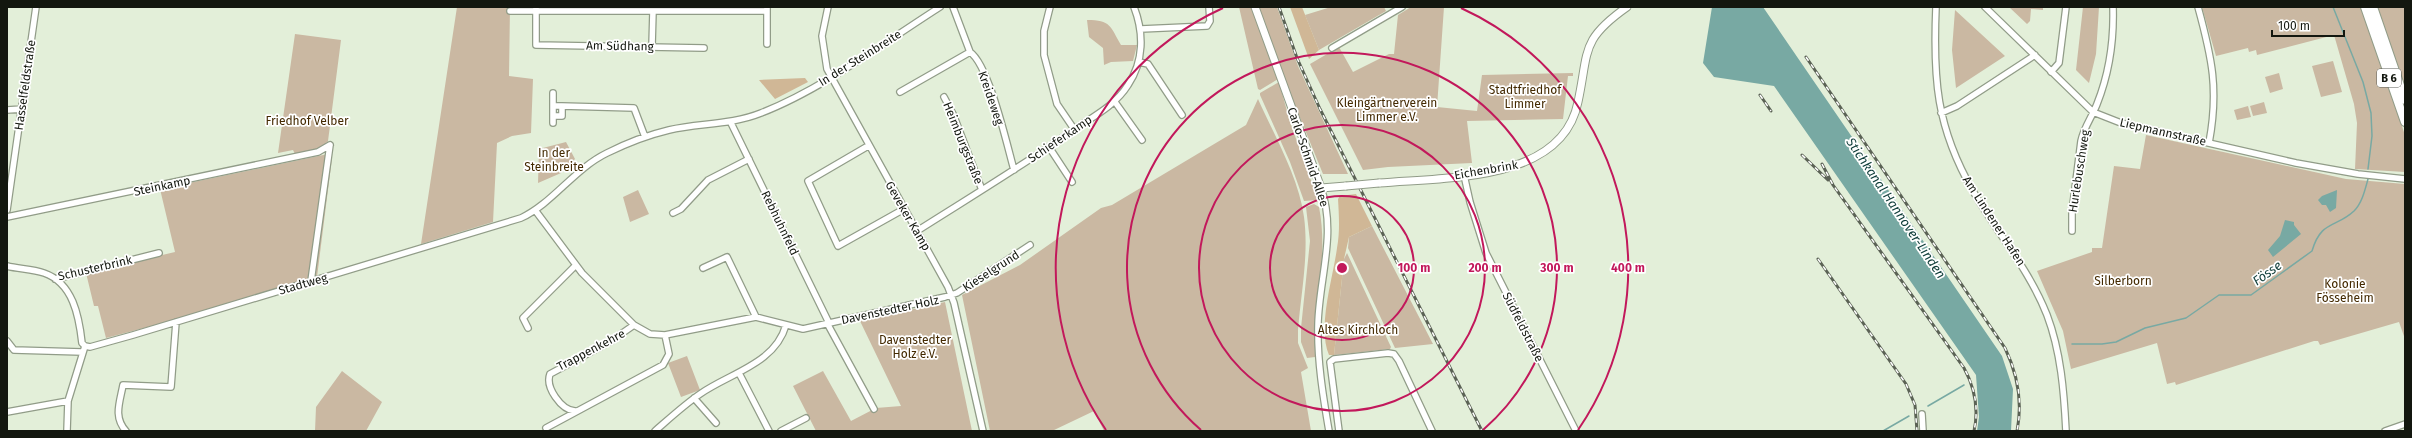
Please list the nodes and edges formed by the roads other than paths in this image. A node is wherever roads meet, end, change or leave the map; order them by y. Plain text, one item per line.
1 (36, 7) edge
2 (828, 7) edge
3 (940, 7) edge
4 (953, 7) edge
5 (1050, 7) edge
6 (1134, 7) edge
7 (1209, 7) edge
8 (1255, 7) edge
9 (1402, 7) edge
10 (1627, 7) edge
11 (1936, 7) edge
12 (1985, 7) edge
13 (2066, 7) edge
14 (2113, 7) edge
15 (2198, 7) edge
16 (2365, 7) edge
17 (2373, 7) edge
18 (536, 9) edge
19 (676, 9) edge
20 (766, 9) edge
21 (653, 11) junction
22 (510, 12) dead end
23 (2373, 20) junction
24 (1141, 29) junction
25 (2378, 33) junction
26 (767, 44) dead end
27 (652, 46) junction
28 (704, 48) dead end
29 (1332, 48) dead end
30 (970, 52) junction
31 (2035, 55) junction
32 (1139, 62) junction
33 (2051, 72) junction
34 (831, 76) junction
35 (900, 92) dead end
36 (553, 93) dead end
37 (944, 96) dead end
38 (2405, 100) edge
39 (1115, 102) junction
40 (553, 106) junction
41 (562, 106) junction
42 (22, 109) junction
43 (7, 110) edge
44 (2093, 112) junction
45 (1941, 113) junction
46 (553, 116) junction
47 (1182, 116) dead end
48 (2405, 122) edge
49 (553, 123) dead end
50 (731, 123) junction
51 (1074, 129) junction
52 (645, 137) junction
53 (1142, 140) dead end
54 (2209, 143) junction
55 (868, 146) junction
56 (1049, 147) junction
57 (318, 152) junction
58 (749, 159) junction
59 (328, 161) junction
60 (1014, 170) junction
61 (1464, 175) junction
62 (2405, 178) edge
63 (1072, 182) dead end
64 (1321, 188) junction
65 (982, 190) junction
66 (904, 209) junction
67 (7, 210) edge
68 (535, 210) junction
69 (673, 213) dead end
70 (7, 217) edge
71 (520, 218) joint
72 (917, 231) junction
73 (2072, 231) dead end
74 (1030, 245) dead end
75 (159, 253) dead end
76 (7, 266) edge
77 (575, 266) junction
78 (703, 268) dead end
79 (55, 279) junction
80 (311, 281) junction
81 (952, 295) junction
82 (756, 317) junction
83 (176, 322) junction
84 (828, 323) junction
85 (634, 325) junction
86 (786, 325) junction
87 (528, 328) dead end
88 (665, 335) junction
89 (7, 341) edge
90 (83, 349) junction
91 (739, 373) junction
92 (694, 398) junction
93 (68, 401) junction
94 (874, 409) dead end
95 (575, 411) junction
96 (7, 412) edge
97 (1922, 414) dead end
98 (806, 418) dead end
99 (716, 423) dead end
100 (2405, 424) edge
101 (546, 428) dead end
102 (67, 431) edge
103 (126, 431) edge
104 (655, 431) edge
105 (769, 431) edge
106 (781, 431) edge
107 (983, 431) edge
108 (1329, 431) edge
109 (1339, 431) edge
110 (1432, 431) edge
111 (1576, 431) edge
112 (1923, 431) edge
113 (2066, 431) edge
114 (2385, 431) edge

1 - 42 street, Hasselfeldstraße
2 - 34 street, Geveker Kamp
3 - 34 street, In der Steinbreite
4 - 30 street, Kreideweg
5 - 51 street
6 - 24 street, Schieferkamp
7 - 24 street
8 - 64 main road, Carlo-Schmid-Allee
9 - 29 street
10 - 61 main road, Eichenbrink
11 - 45 street, Am Lindener Hafen
12 - 31 street, Liepmannstraße
13 - 33 street
14 - 44 street, Hurlebuschweg
15 - 54 street
16 - 23 highway, B 6
17 - 23 highway, B 6
18 - 21 street
18 - 22 street
18 - 27 street, Am Südhang
19 - 20 street
19 - 21 street
20 - 26 street
21 - 27 street
23 - 25 highway, B 6
24 - 32 street, Schieferkamp
25 - 38 highway, B 6
25 - 48 highway, B 6
27 - 28 street, Am Südhang
30 - 35 street
30 - 60 street, Kreideweg
31 - 33 street, Liepmannstraße
31 - 45 street
32 - 39 street, Schieferkamp
32 - 47 street
33 - 44 street, Liepmannstraße
34 - 50 street, In der Steinbreite
34 - 55 street, Geveker Kamp
36 - 40 street
37 - 65 street, Heimburgstraße
39 - 51 street, Schieferkamp
39 - 53 street
40 - 41 street
40 - 46 street
41 - 46 street
41 - 52 street
42 - 43 street
42 - 67 street, Hasselfeldstraße
44 - 54 street, Liepmannstraße
44 - 73 street, Hurlebuschweg
45 - 113 street, Am Lindener Hafen
46 - 49 street
50 - 52 street, In der Steinbreite
50 - 58 street, Rebhuhnfeld
51 - 56 street, Schieferkamp
52 - 68 street, In der Steinbreite
54 - 62 street, Liepmannstraße
55 - 66 street, Geveker Kamp
55 - 66 street
56 - 60 street, Schieferkamp
56 - 63 street
57 - 59 street
57 - 59 street, Steinkamp
57 - 70 street, Steinkamp
58 - 69 street
58 - 84 street, Rebhuhnfeld
59 - 80 street
60 - 65 street, Schieferkamp
61 - 64 main road, Eichenbrink, bridge
61 - 111 street, Südfeldstraße
64 - 108 street, Carlo-Schmid-Allee
65 - 72 street, Schieferkamp
66 - 72 street, Geveker Kamp
68 - 71 street, In der Steinbreite
68 - 77 street, Davenstedter Holz
71 - 80 street, Stadtweg
72 - 81 street, Geveker Kamp
74 - 81 street, Kieselgrund
75 - 79 street, Schusterbrink
76 - 79 street, Schusterbrink
77 - 85 street, Davenstedter Holz
77 - 87 street
78 - 82 street
79 - 90 street
80 - 83 street, Stadtweg
81 - 84 street, Davenstedter Holz
81 - 107 street, Geveker Kamp
82 - 86 street, Davenstedter Holz
82 - 88 street, Davenstedter Holz
83 - 90 street, Stadtweg
83 - 103 street
84 - 86 street, Davenstedter Holz
84 - 94 street, Davenstedter Holz
85 - 88 street, Davenstedter Holz
85 - 95 street, Trappenkehre
86 - 91 street
88 - 95 street
89 - 90 street, Stadtweg
90 - 93 street
91 - 92 street
91 - 105 street
92 - 99 street
92 - 104 street
93 - 96 street
93 - 102 street
95 - 101 street
97 - 112 street
98 - 106 street
100 - 114 street
109 - 110 street

